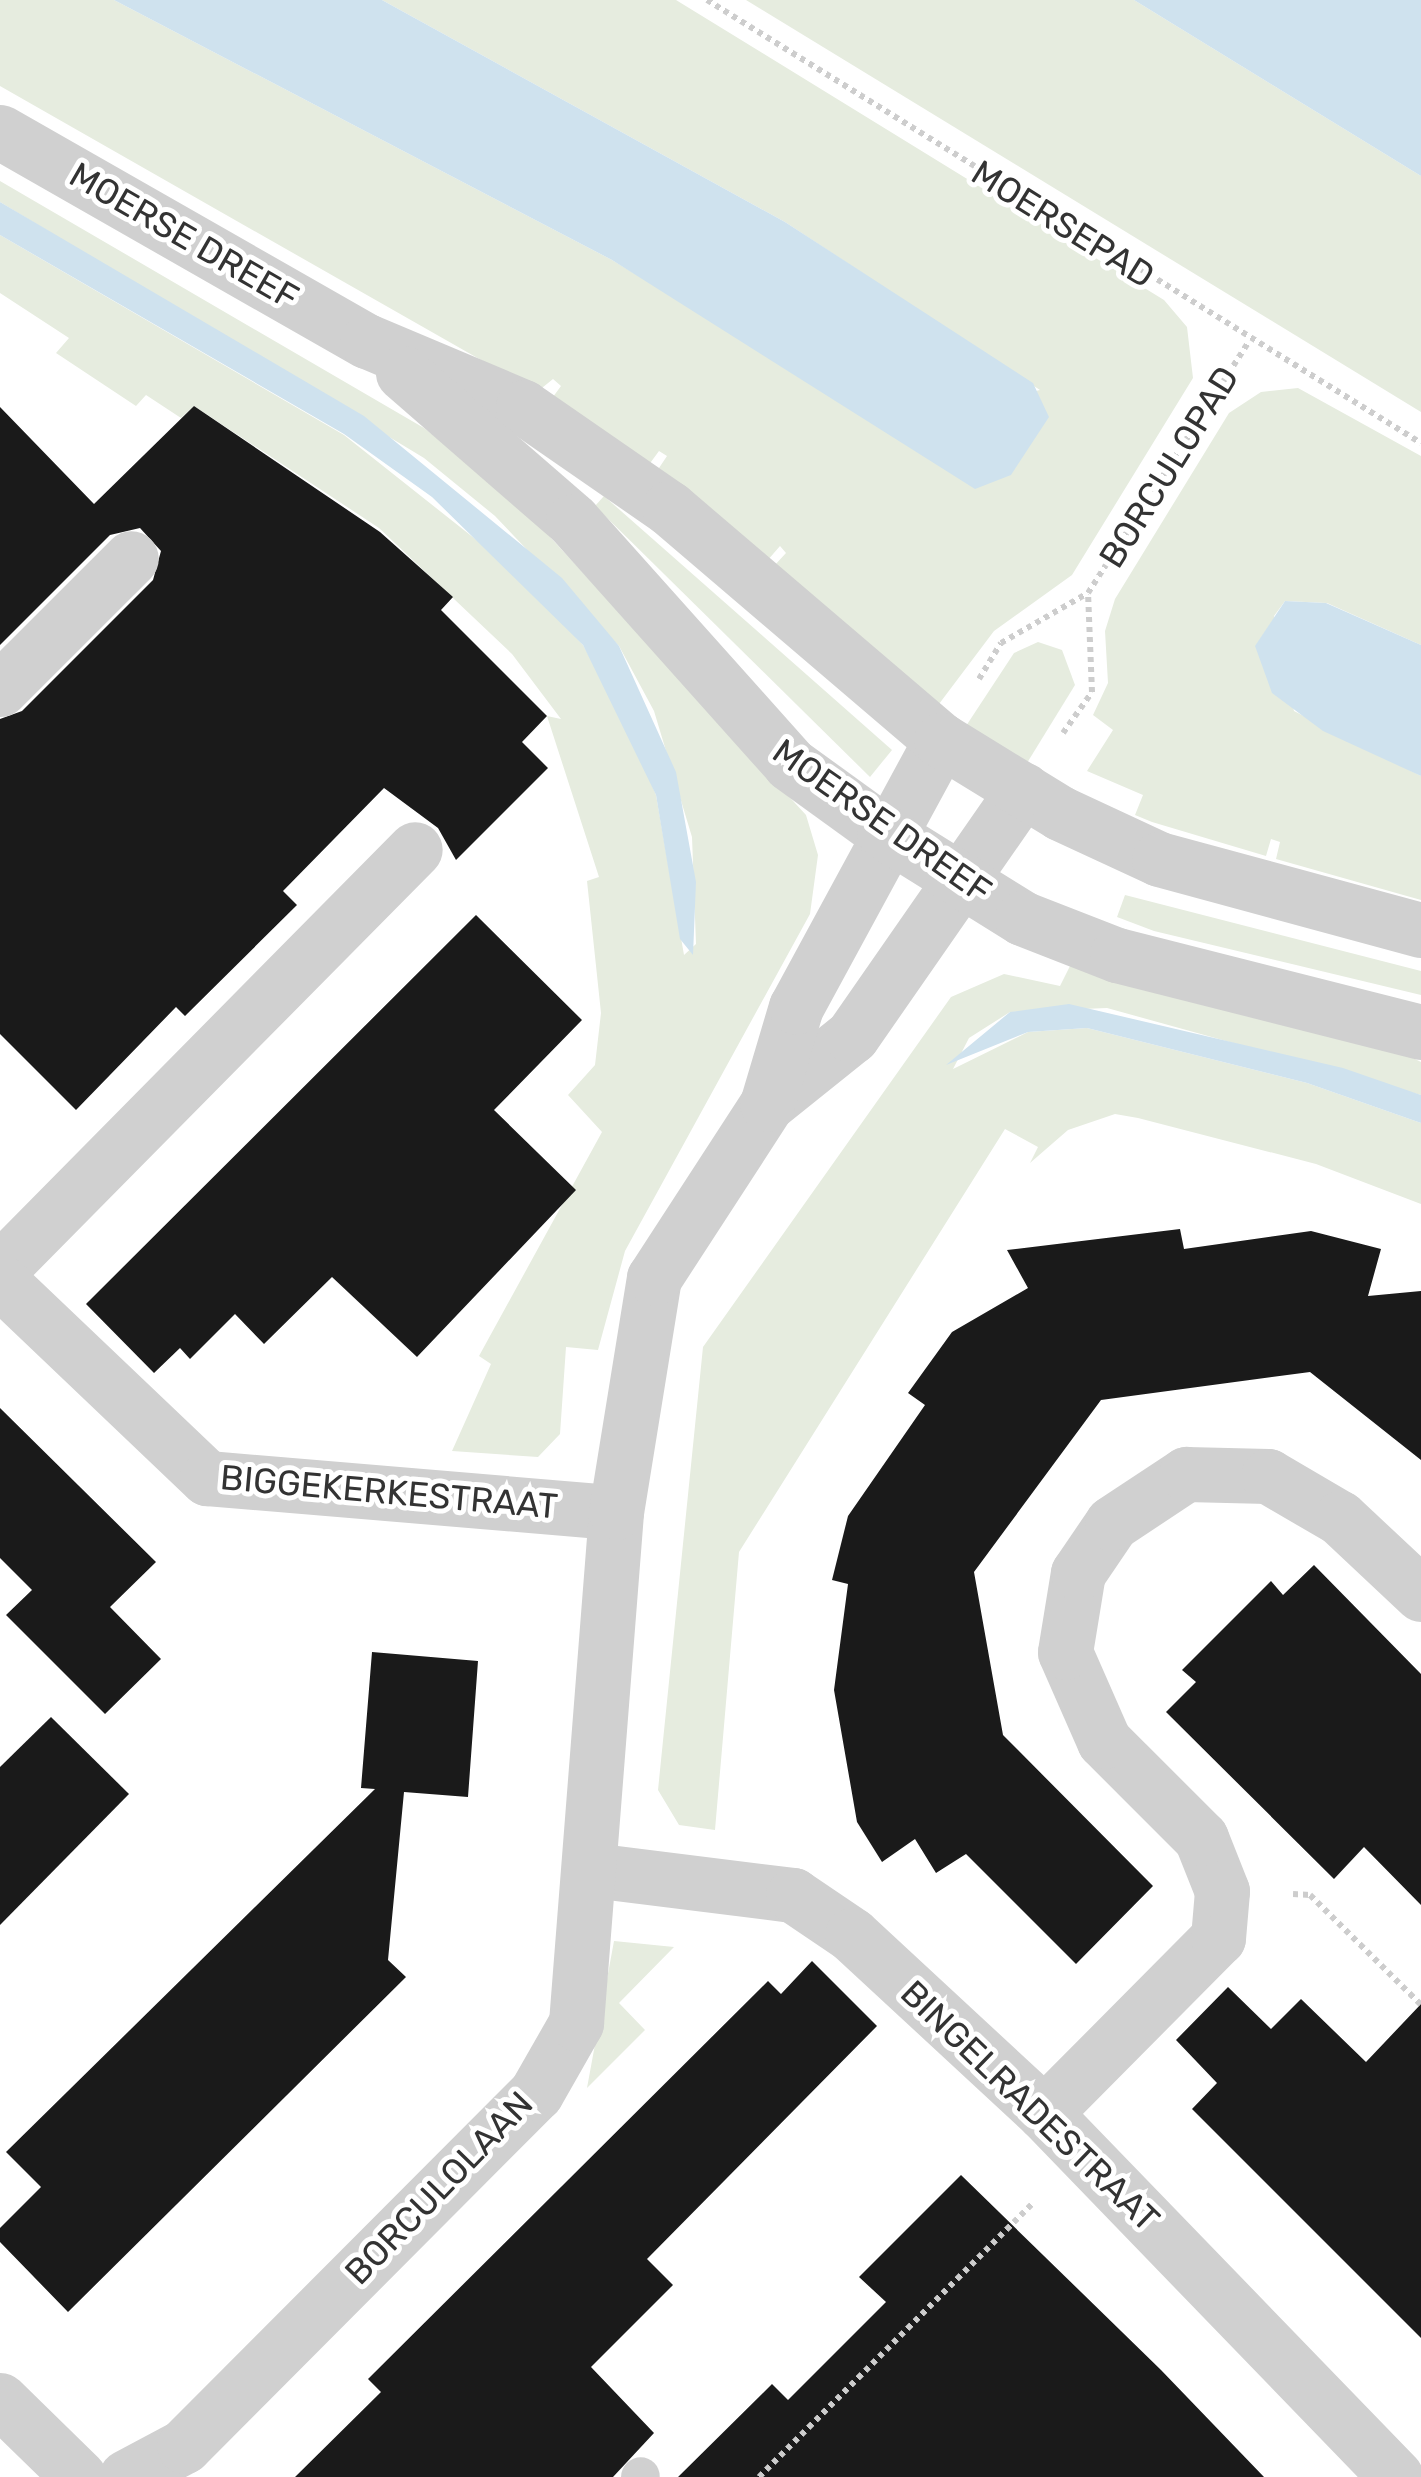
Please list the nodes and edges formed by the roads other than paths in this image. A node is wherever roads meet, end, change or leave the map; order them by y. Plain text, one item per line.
1 (0, 132) edge
2 (367, 341) junction
3 (131, 558) dead end
4 (0, 689) edge
5 (941, 740) junction
6 (1023, 790) junction
7 (884, 832) junction
8 (415, 849) dead end
9 (962, 880) junction
10 (1421, 930) edge
11 (1421, 1032) edge
12 (766, 1104) junction
13 (0, 1269) edge
14 (0, 1281) edge
15 (616, 1512) junction
16 (1421, 1594) edge
17 (592, 1870) junction
18 (1044, 2113) junction
19 (0, 2400) edge
20 (1381, 2472) edge
21 (79, 2477) edge
22 (126, 2477) edge

1 - 2 street, MOERSE DREEF
2 - 5 street, MOERSE DREEF
2 - 7 street, MOERSE DREEF
3 - 4 street
5 - 6 street, MOERSE DREEF
5 - 7 street
6 - 9 street
6 - 10 street, MOERSE DREEF
7 - 9 street, MOERSE DREEF
7 - 12 street
8 - 13 street
9 - 11 street, MOERSE DREEF
9 - 12 street
12 - 15 street
14 - 15 street, BIGGEKERKESTRAAT
15 - 17 street, BORCULOLAAN
16 - 18 street
17 - 18 street, BINGELRADESTRAAT
17 - 22 street, BORCULOLAAN
18 - 20 street, BINGELRADESTRAAT
19 - 21 street

